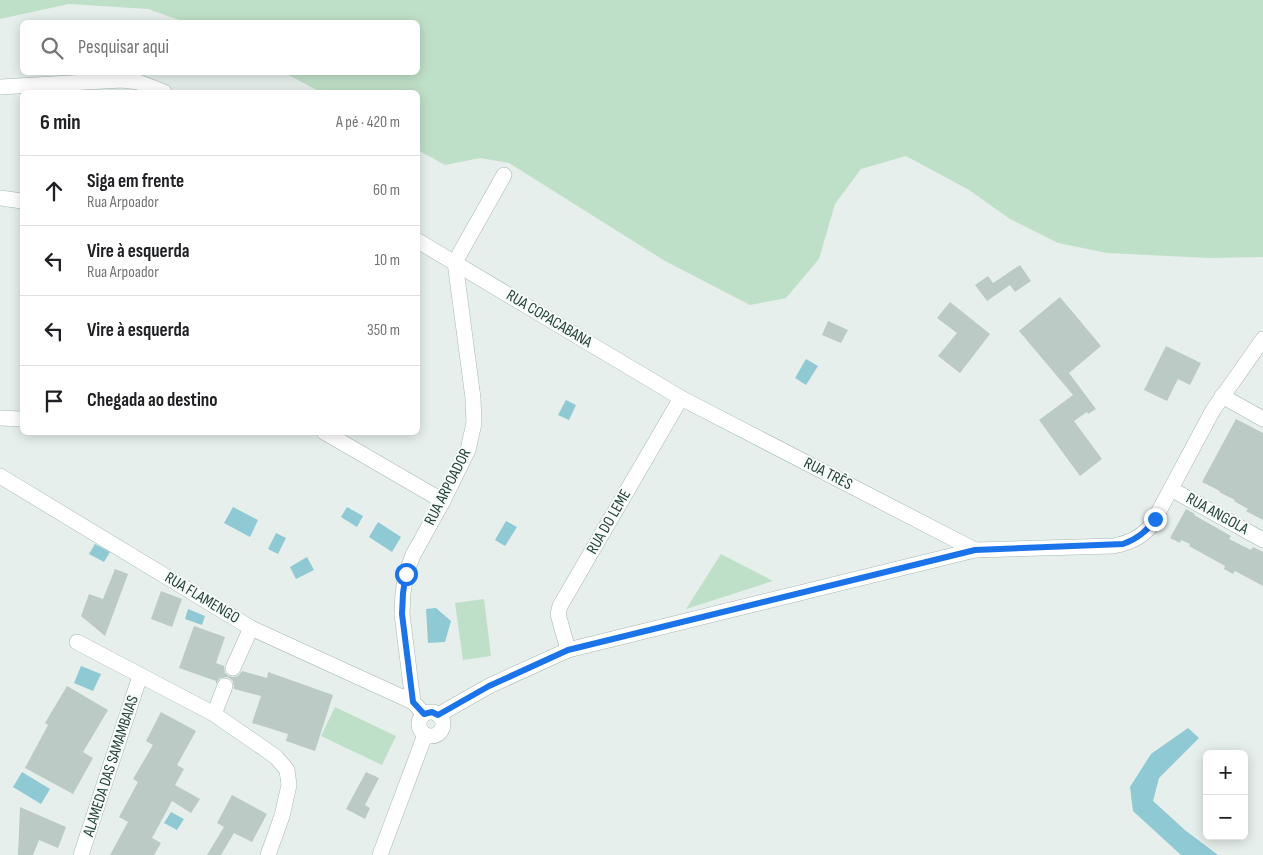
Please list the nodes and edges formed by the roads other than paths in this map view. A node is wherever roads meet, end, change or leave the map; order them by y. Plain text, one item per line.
1 (0, 87) edge
2 (159, 90) edge
3 (504, 175) dead end
4 (0, 198) edge
5 (20, 201) edge
6 (420, 242) edge
7 (454, 262) junction
8 (1263, 339) edge
9 (1222, 396) junction
10 (681, 398) junction
11 (0, 418) edge
12 (20, 418) edge
13 (1263, 419) edge
14 (329, 435) edge
15 (0, 476) edge
16 (1171, 489) junction
17 (443, 501) junction
18 (1263, 540) edge
19 (975, 550) junction
20 (251, 628) junction
21 (76, 642) dead end
22 (568, 650) junction
23 (233, 668) dead end
24 (140, 676) junction
25 (225, 686) dead end
26 (413, 702) junction
27 (214, 714) junction
28 (431, 715) junction
29 (82, 855) edge
30 (268, 855) edge
31 (380, 855) edge

1 - 2 street
3 - 7 street
4 - 5 street
6 - 7 street, RUA COPACABANA
7 - 10 street, RUA COPACABANA
7 - 17 street, RUA ARPOADOR
8 - 9 street
9 - 13 street
9 - 16 street
10 - 19 street, RUA TRÊS
10 - 22 street, RUA DO LEME
11 - 12 street
14 - 17 street
15 - 20 street, RUA FLAMENGO
16 - 18 street, RUA ANGOLA
16 - 19 street
17 - 26 street, RUA ARPOADOR
19 - 22 street
20 - 23 street
20 - 26 street, RUA FLAMENGO
21 - 24 street
22 - 28 street
24 - 27 street
24 - 29 street, ALAMEDA DAS SAMAMBAIAS
25 - 27 street
26 - 28 street
27 - 30 street
28 - 31 street

